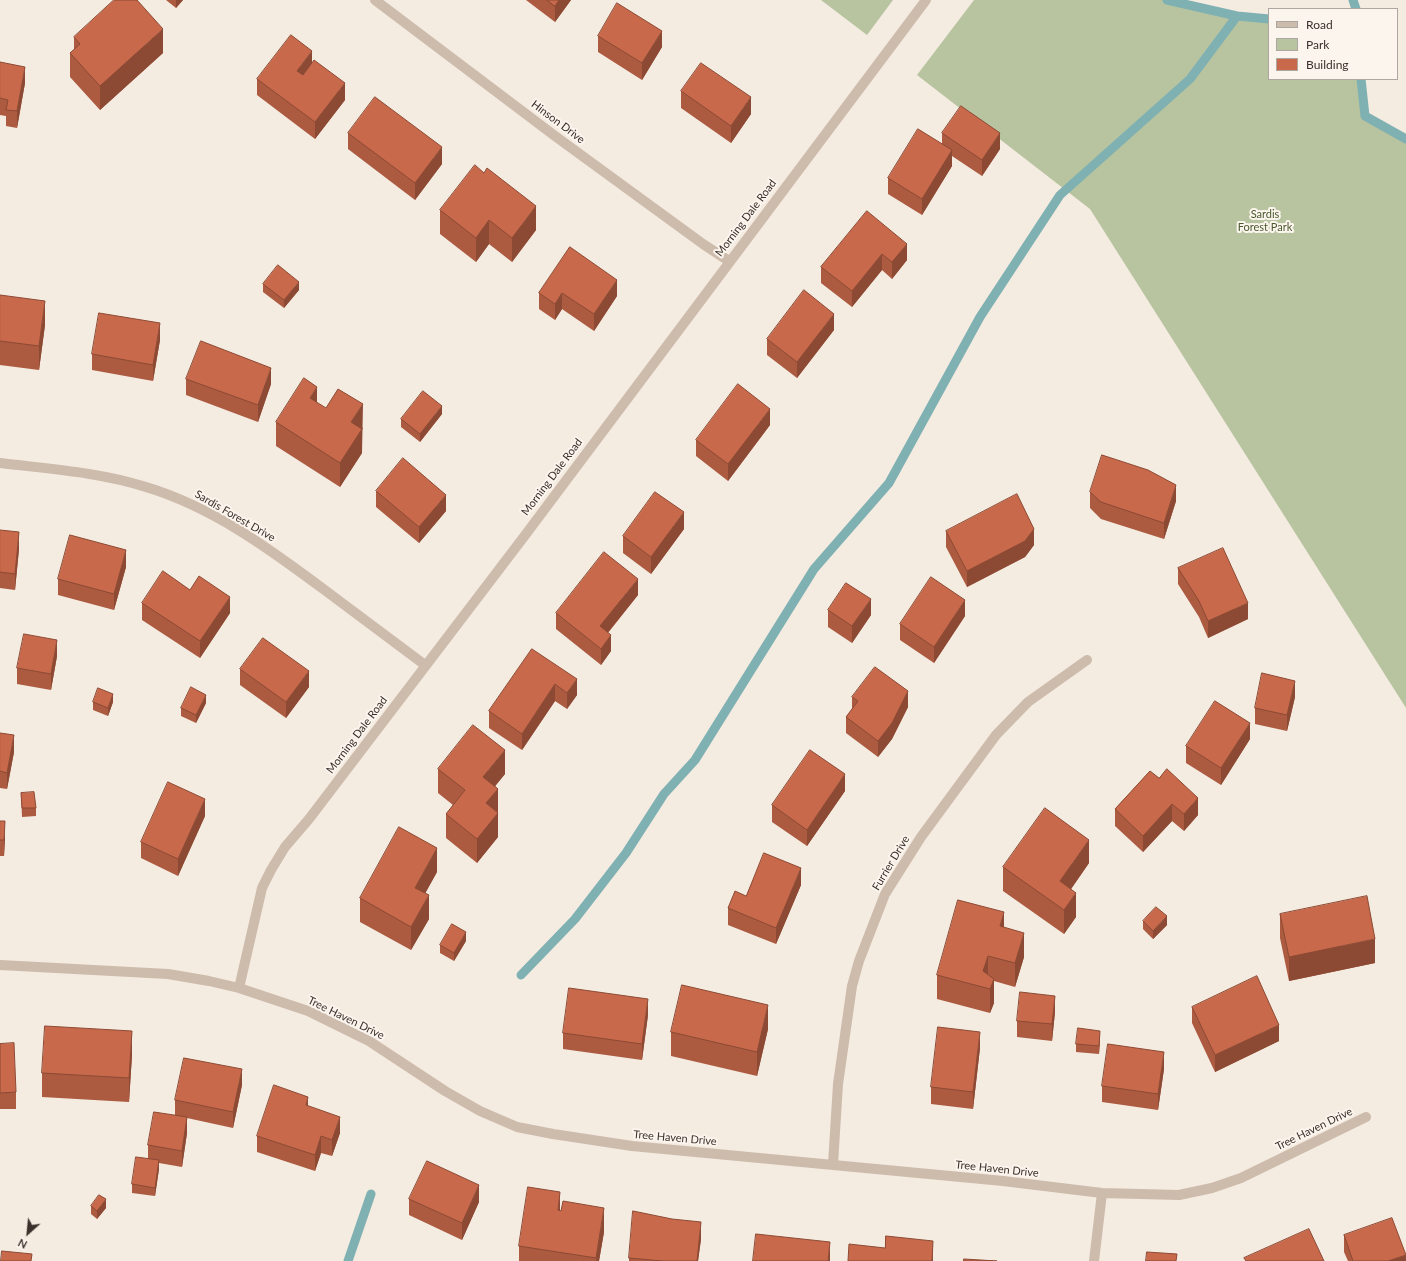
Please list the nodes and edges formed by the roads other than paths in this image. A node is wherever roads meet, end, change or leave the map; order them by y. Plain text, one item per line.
1 (374, 0) edge
2 (926, 0) edge
3 (729, 261) junction
4 (0, 463) edge
5 (1086, 660) dead end
6 (425, 665) junction
7 (0, 965) edge
8 (239, 988) junction
9 (1366, 1117) dead end
10 (833, 1164) junction
11 (1102, 1193) junction
12 (1094, 1261) edge

1 - 3 street, Hinson Drive
2 - 3 street, Morning Dale Road
3 - 6 street, Morning Dale Road
4 - 6 street, Sardis Forest Drive
5 - 10 street, Furrier Drive
6 - 8 street, Morning Dale Road
7 - 8 street, Tree Haven Drive
8 - 10 street, Tree Haven Drive
9 - 11 street, Tree Haven Drive
10 - 11 street, Tree Haven Drive
11 - 12 street

